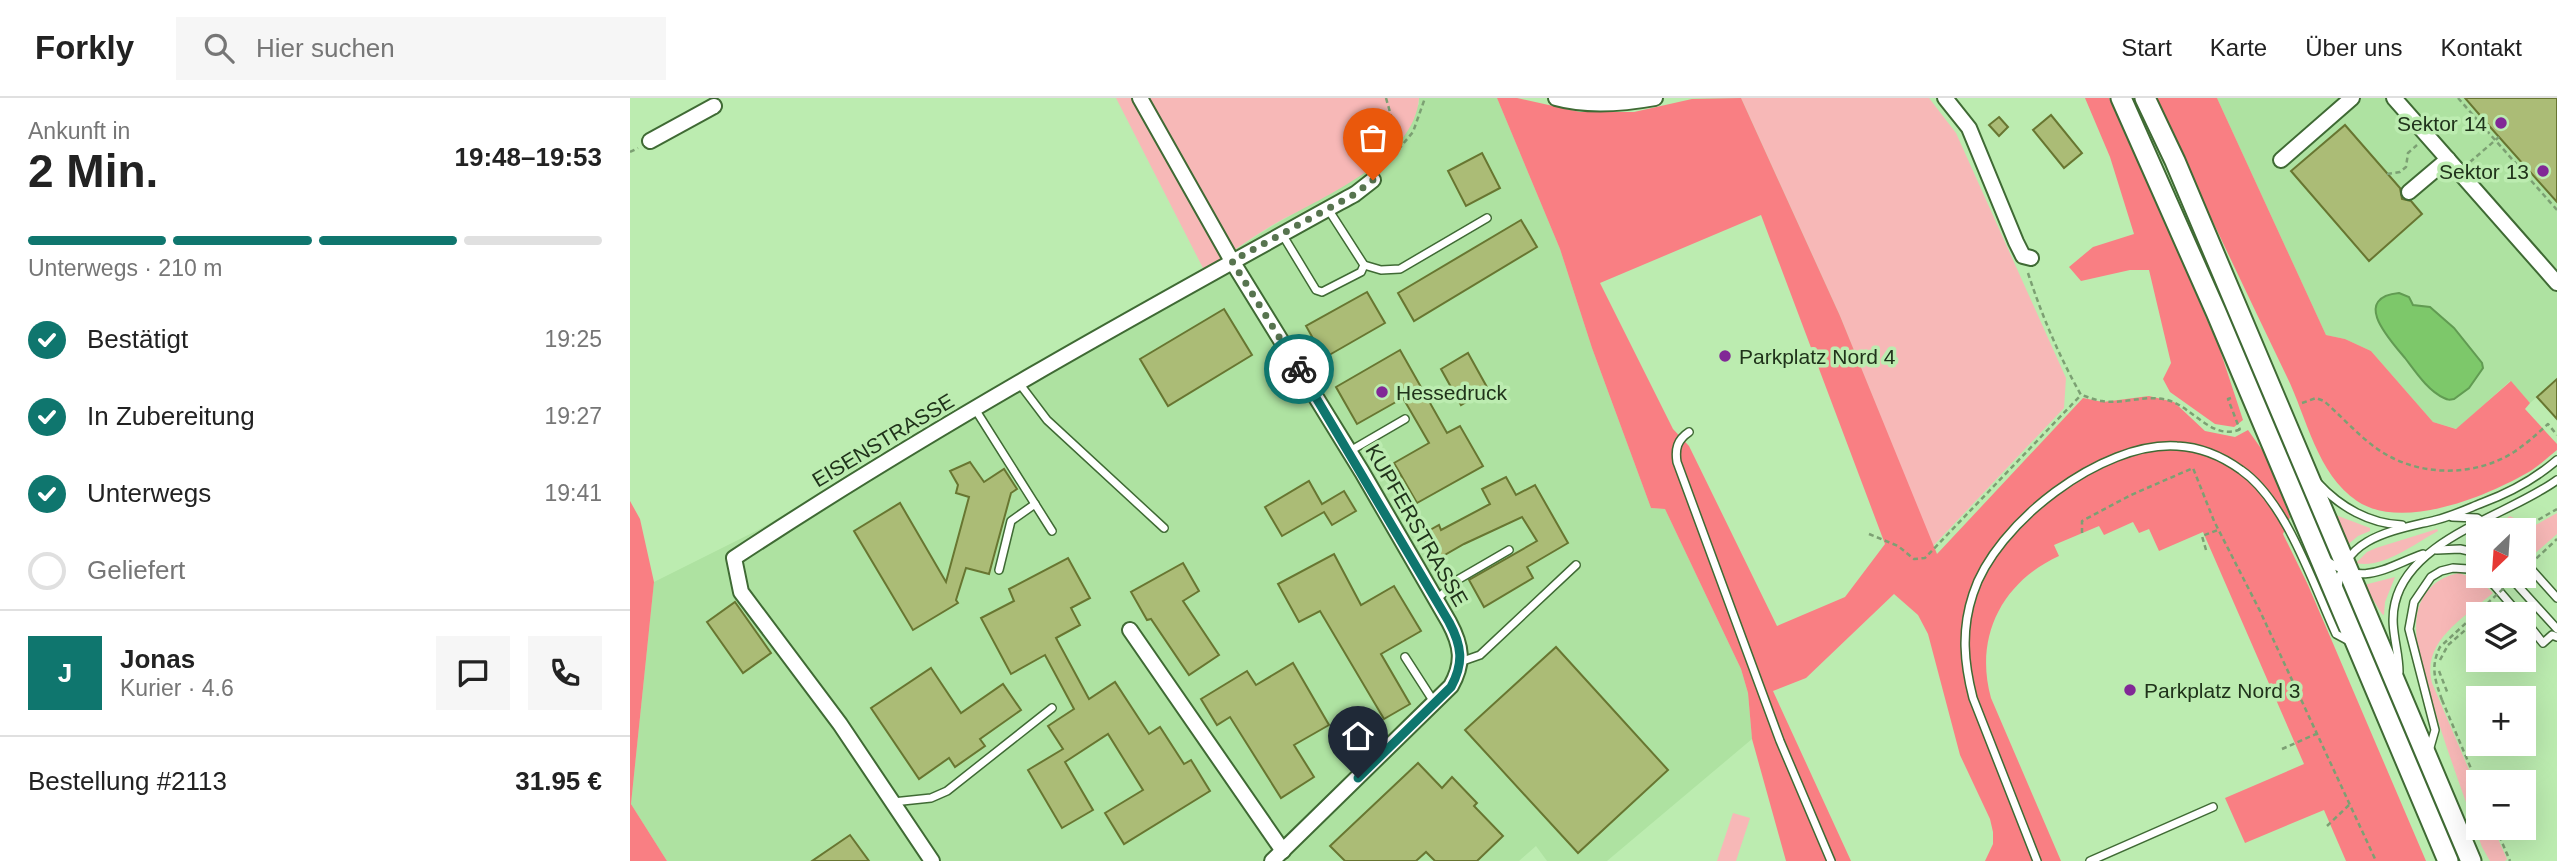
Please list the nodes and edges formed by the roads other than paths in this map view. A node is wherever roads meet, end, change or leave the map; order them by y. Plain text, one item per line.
1 (728, 98) edge
2 (1140, 98) edge
3 (1556, 98) edge
4 (1655, 98) edge
5 (1945, 98) edge
6 (2122, 98) edge
7 (2145, 98) edge
8 (2352, 98) edge
9 (2394, 98) edge
10 (711, 102) edge
11 (650, 141) dead end
12 (2448, 159) junction
13 (2281, 160) dead end
14 (1373, 180) road end
15 (2409, 192) dead end
16 (1328, 208) junction
17 (1487, 218) dead end
18 (1282, 233) junction
19 (2027, 257) road end
20 (1232, 261) junction
21 (1364, 265) junction
22 (2557, 283) edge
23 (1019, 383) junction
24 (975, 409) junction
25 (1405, 419) dead end
26 (1689, 432) dead end
27 (1349, 451) junction
28 (2557, 460) edge
29 (2302, 462) junction
30 (2557, 480) edge
31 (1035, 504) junction
32 (2471, 518) edge
33 (2489, 518) edge
34 (2438, 519) junction
35 (2407, 525) junction
36 (1164, 528) dead end
37 (1052, 531) dead end
38 (2466, 531) edge
39 (2314, 546) junction
40 (1509, 550) dead end
41 (2433, 551) junction
42 (2466, 551) edge
43 (1576, 565) dead end
44 (2345, 568) junction
45 (999, 570) dead end
46 (2466, 570) edge
47 (2536, 574) edge
48 (2497, 588) edge
49 (2520, 588) edge
50 (2557, 598) edge
51 (1436, 600) junction
52 (2509, 602) edge
53 (2339, 604) junction
54 (2557, 629) edge
55 (1130, 631) dead end
56 (2536, 634) edge
57 (2557, 637) edge
58 (2357, 646) junction
59 (1405, 657) dead end
60 (1460, 662) junction
61 (2397, 685) junction
62 (1435, 703) junction
63 (1052, 708) dead end
64 (2428, 755) junction
65 (893, 802) junction
66 (2213, 807) dead end
67 (1278, 856) edge
68 (932, 861) edge
69 (1830, 861) edge
70 (2037, 861) edge
71 (2090, 861) edge
72 (2448, 861) edge
73 (2472, 861) edge

1 - 10 street
2 - 20 street, KUPFERSTRASSE
3 - 4 street
5 - 19 street
6 - 39 main road
7 - 29 main road
8 - 13 street
9 - 12 street
10 - 11 street
12 - 15 street
12 - 22 street
14 - 16 street, EISENSTRASSE
16 - 18 street, EISENSTRASSE
16 - 21 lane
17 - 21 lane
18 - 20 street, EISENSTRASSE
18 - 21 lane
20 - 23 street, EISENSTRASSE
20 - 27 street, KUPFERSTRASSE
23 - 24 street, EISENSTRASSE
23 - 36 lane
24 - 31 lane
24 - 65 street, EISENSTRASSE
25 - 27 lane
26 - 69 lane
27 - 51 street, KUPFERSTRASSE
28 - 34 lane
29 - 35 lane
29 - 44 main road
30 - 33 lane
31 - 37 lane
31 - 45 lane
32 - 34 lane
34 - 35 lane
35 - 44 lane
38 - 41 lane
39 - 44 lane
39 - 53 main road
40 - 51 lane
41 - 42 lane
41 - 44 lane
41 - 61 lane
43 - 60 lane
44 - 53 lane
44 - 61 main road
46 - 64 lane
47 - 50 lane
48 - 52 lane
49 - 54 lane
51 - 60 street, KUPFERSTRASSE
53 - 58 main road
55 - 67 street
56 - 57 lane
58 - 70 lane
58 - 72 main road
59 - 62 lane
60 - 62 street
61 - 64 main road
62 - 67 street
63 - 65 lane
64 - 73 main road
65 - 68 street, EISENSTRASSE
66 - 71 lane

